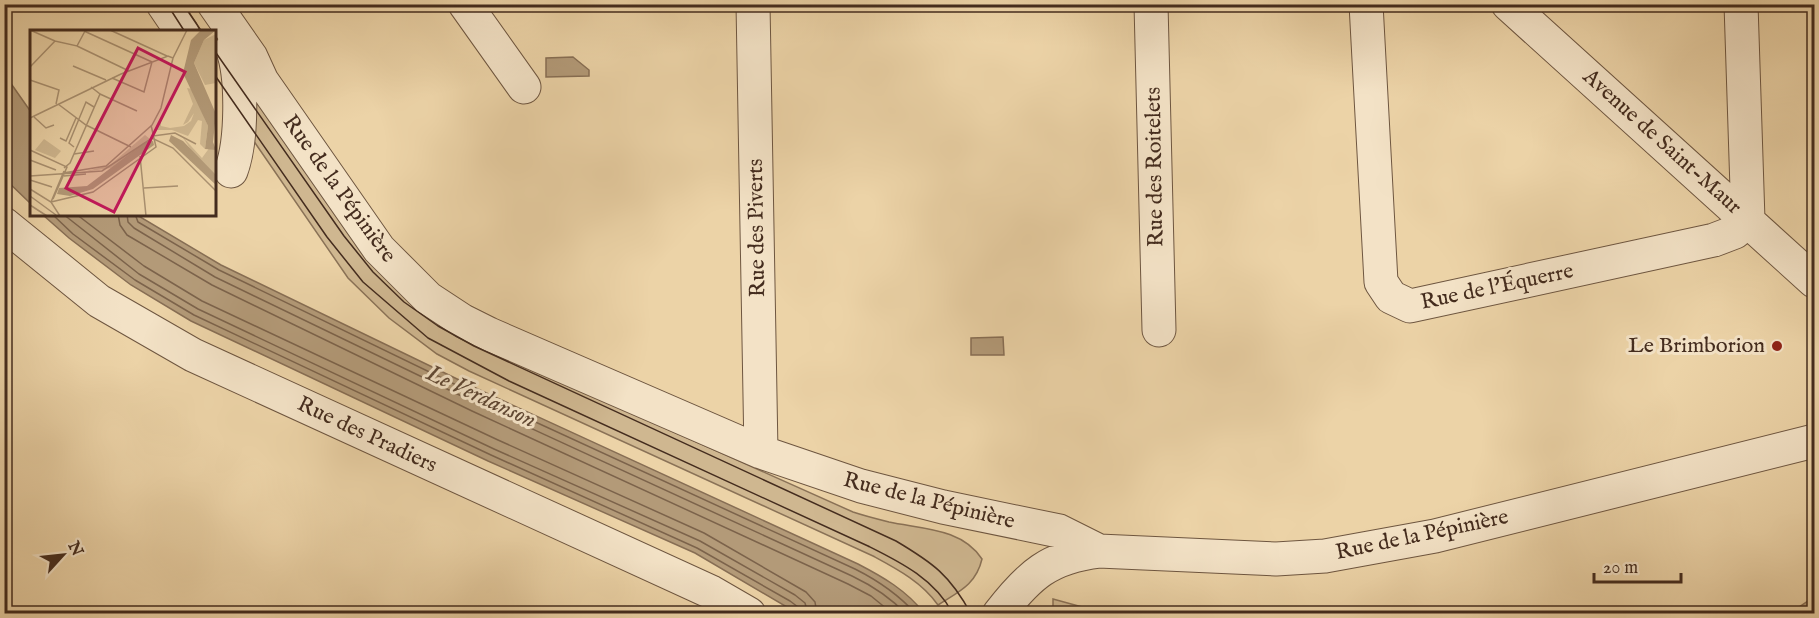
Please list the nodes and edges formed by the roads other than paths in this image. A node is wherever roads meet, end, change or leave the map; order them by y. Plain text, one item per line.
1 (163, 4) edge
2 (201, 4) edge
3 (214, 4) edge
4 (465, 4) edge
5 (753, 4) edge
6 (1151, 4) edge
7 (1366, 4) edge
8 (1508, 4) edge
9 (1741, 4) edge
10 (1545, 18) edge
11 (181, 30) edge
12 (216, 81) edge
13 (524, 87) dead end
14 (238, 128) junction
15 (231, 171) dead end
16 (1748, 220) junction
17 (4, 224) edge
18 (1815, 281) edge
19 (1159, 330) dead end
20 (1815, 441) edge
21 (761, 453) junction
22 (1099, 551) junction
23 (704, 603) edge
24 (749, 614) edge
25 (999, 614) edge

1 - 11 street
2 - 14 street
3 - 21 street, Rue de la Pépinière
4 - 13 street
5 - 21 street, Rue des Piverts
6 - 19 street, Rue des Roitelets
7 - 16 street, Rue de l'Équerre
8 - 10 street, Avenue de Saint-Maur
9 - 16 street
10 - 16 street, Avenue de Saint-Maur
12 - 14 street
14 - 15 street
16 - 18 street, Avenue de Saint-Maur
17 - 23 street, Rue des Pradiers
20 - 22 street, Rue de la Pépinière
21 - 22 street, Rue de la Pépinière
22 - 25 street
23 - 24 street, Rue des Pradiers

